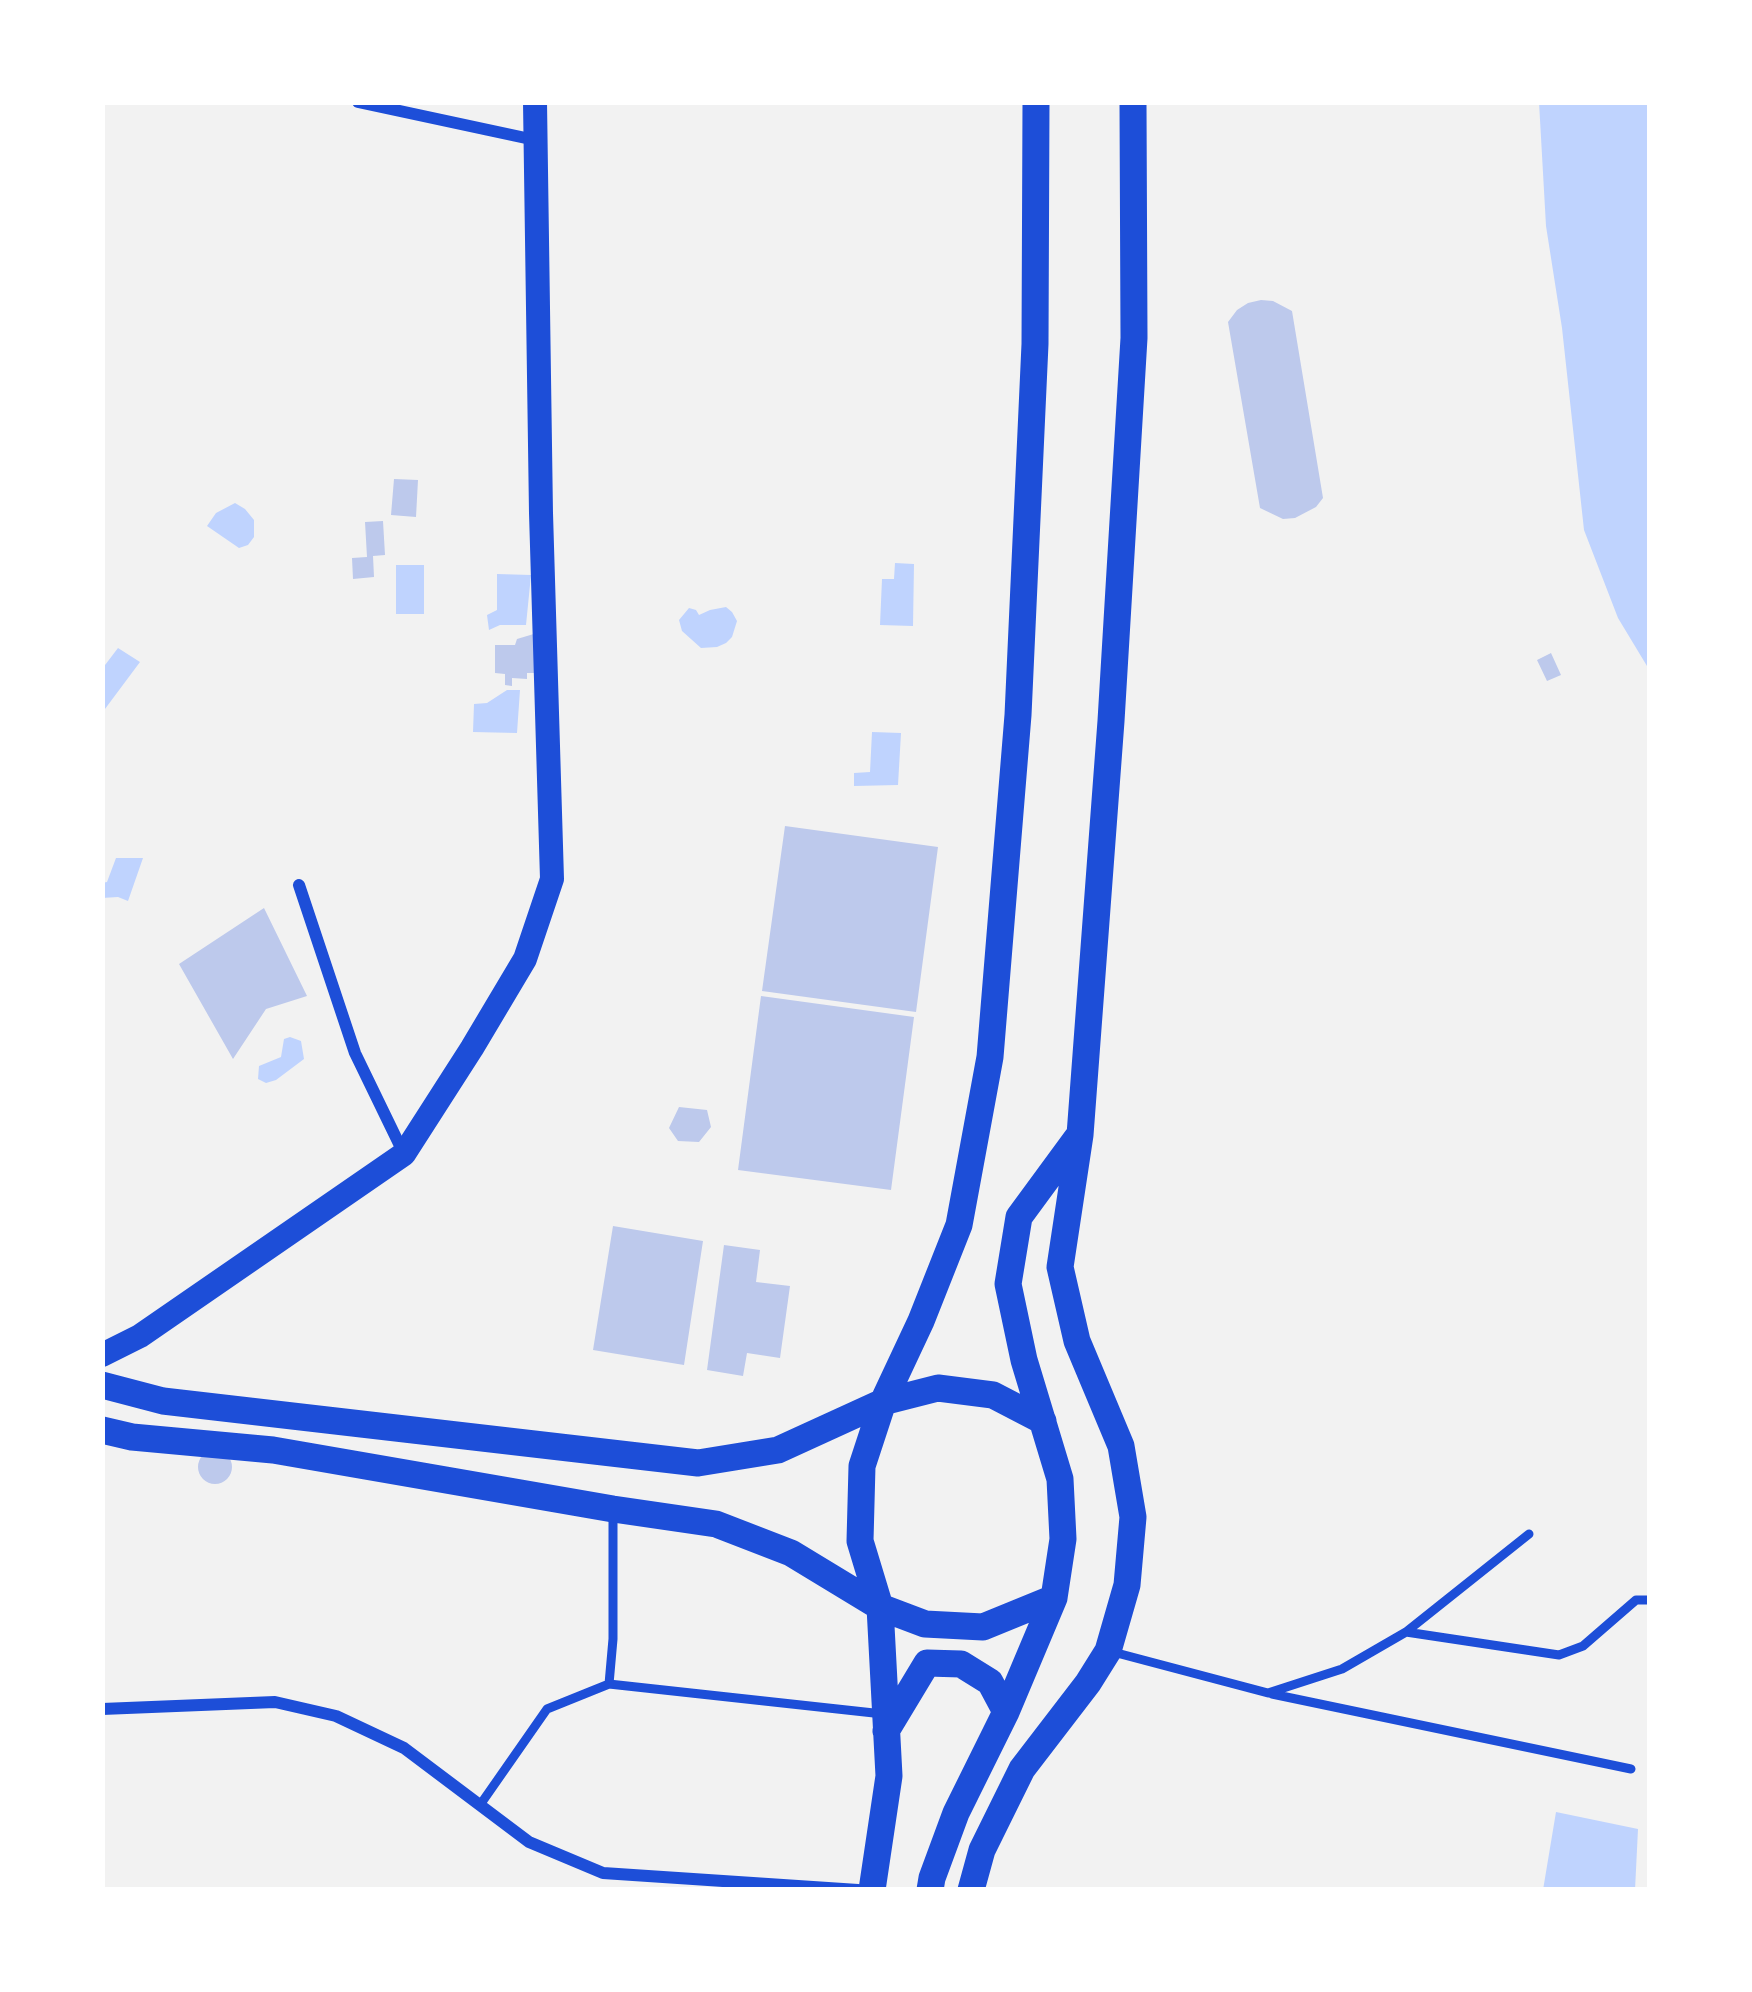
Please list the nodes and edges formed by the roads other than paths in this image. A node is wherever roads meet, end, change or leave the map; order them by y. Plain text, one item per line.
1 (358, 102) edge
2 (535, 102) edge
3 (1036, 102) edge
4 (1133, 102) edge
5 (535, 140) junction
6 (299, 885) dead end
7 (1080, 1135) junction
8 (404, 1154) junction
9 (102, 1355) edge
10 (102, 1385) edge
11 (883, 1402) junction
12 (1043, 1421) junction
13 (102, 1430) edge
14 (613, 1509) junction
15 (1529, 1534) dead end
16 (1054, 1598) junction
17 (1650, 1600) edge
18 (880, 1607) junction
19 (1406, 1632) junction
20 (1108, 1651) junction
21 (609, 1684) junction
22 (1268, 1693) junction
23 (102, 1708) edge
24 (1006, 1712) junction
25 (885, 1723) junction
26 (1631, 1768) dead end
27 (480, 1805) junction
28 (858, 1890) edge
29 (872, 1890) edge
30 (930, 1890) edge
31 (971, 1890) edge

1 - 5 street
2 - 5 main road
3 - 11 main road
4 - 7 main road
5 - 8 main road
6 - 8 street
7 - 12 main road
7 - 20 main road
8 - 9 main road
10 - 11 main road
11 - 12 main road
11 - 18 main road
12 - 16 main road
13 - 14 main road
14 - 18 main road
14 - 21 lane
15 - 19 lane
16 - 18 main road
16 - 24 main road
17 - 19 lane
18 - 25 main road
19 - 22 lane
20 - 22 lane
20 - 31 main road
21 - 25 lane
21 - 27 lane
22 - 26 lane
23 - 27 street
24 - 25 main road
24 - 30 main road
25 - 29 main road
27 - 28 street

